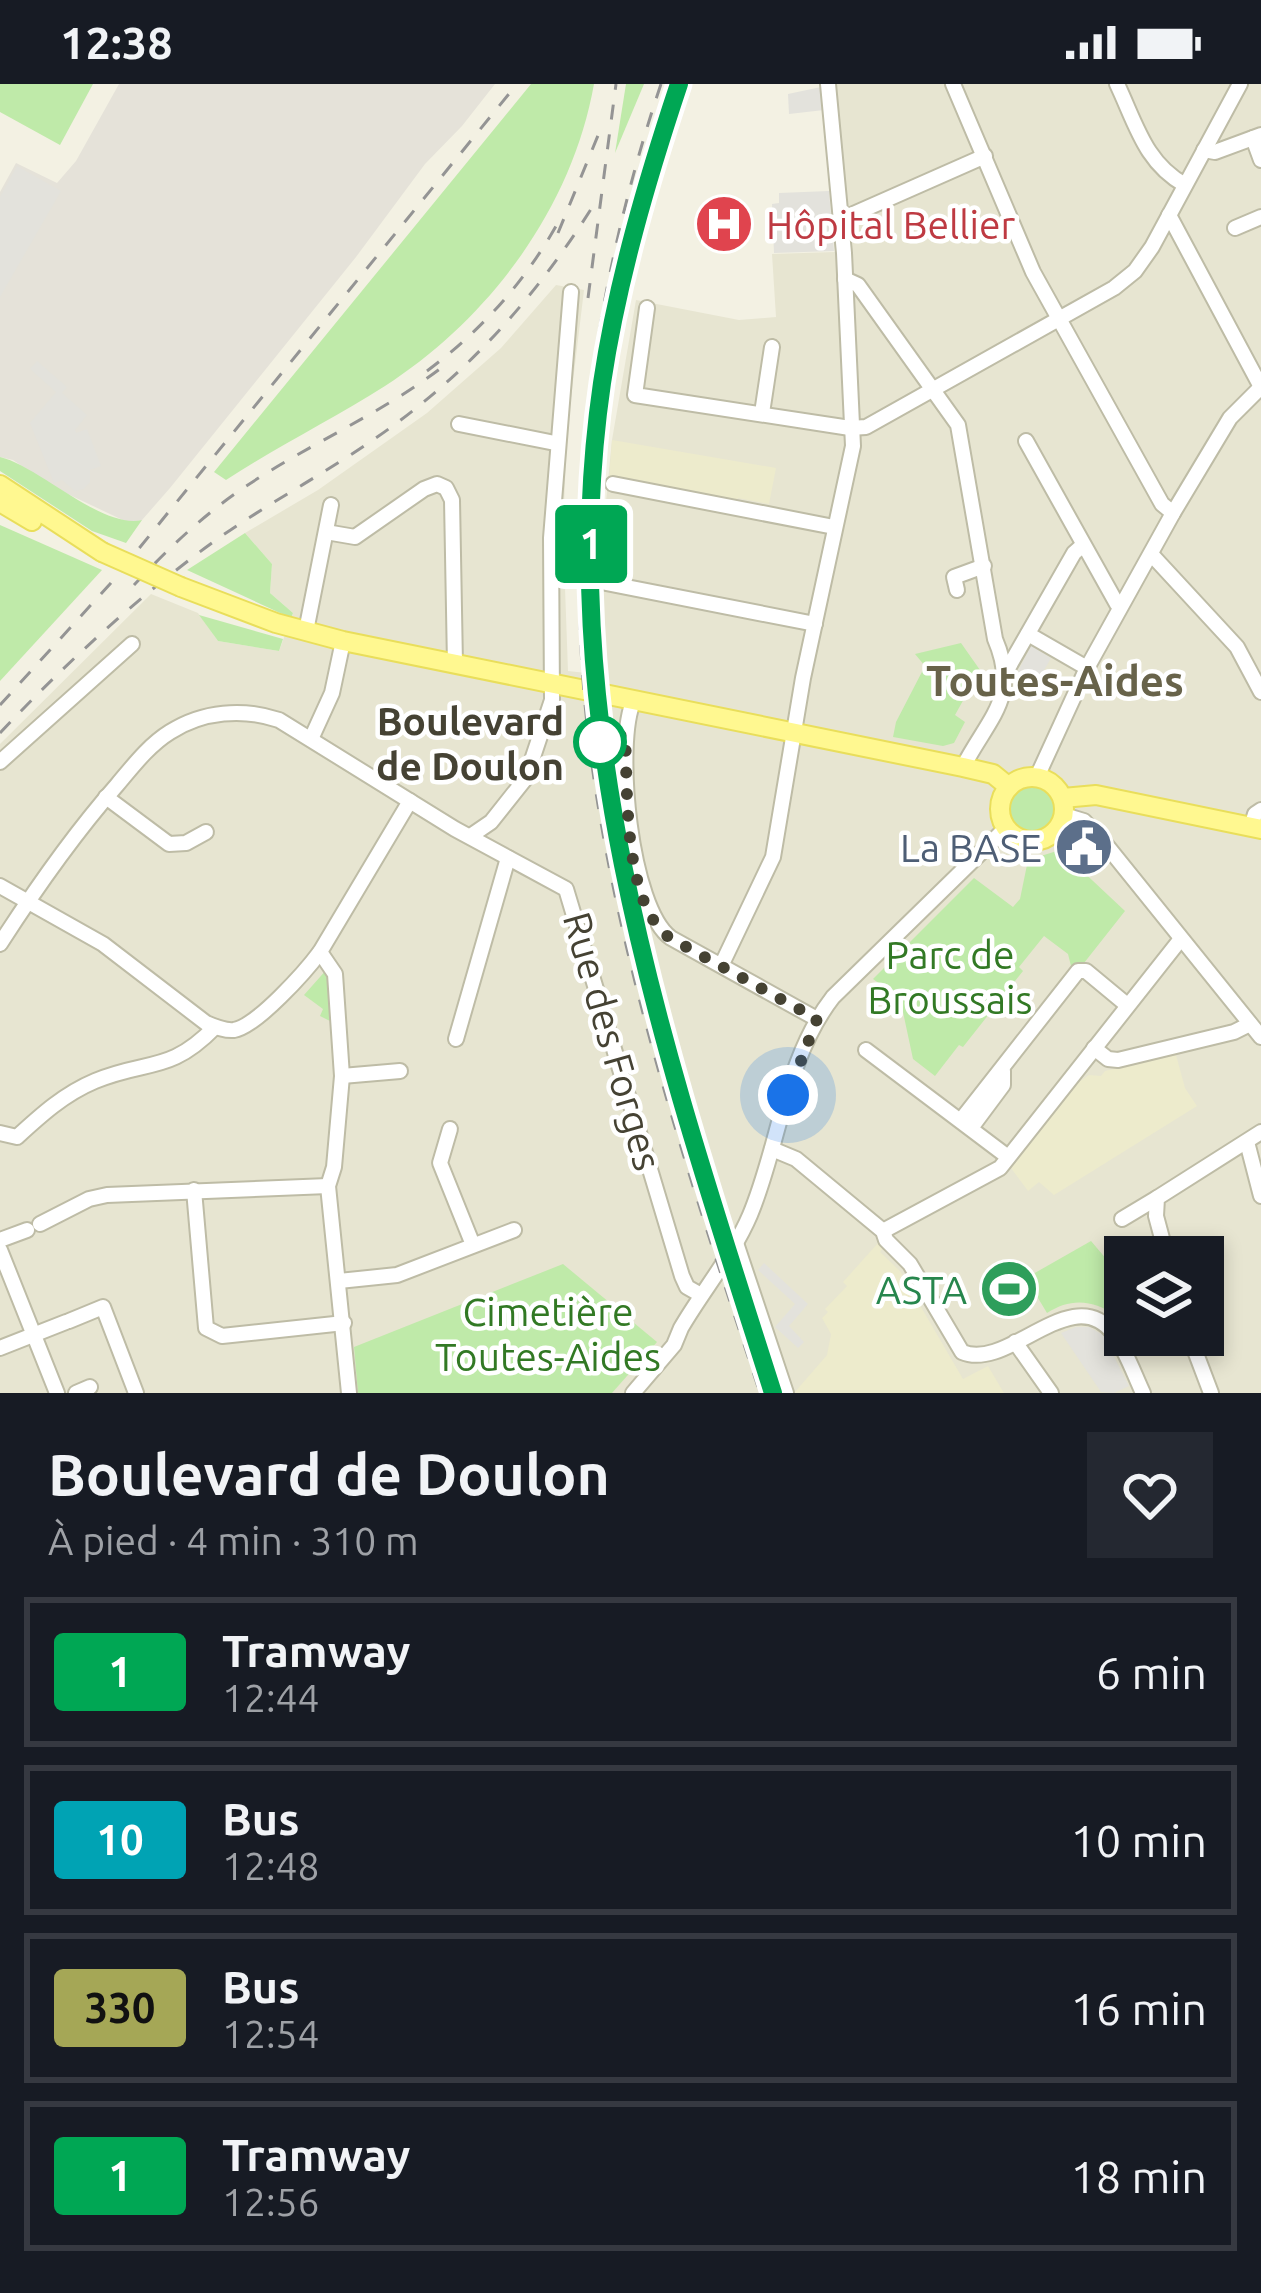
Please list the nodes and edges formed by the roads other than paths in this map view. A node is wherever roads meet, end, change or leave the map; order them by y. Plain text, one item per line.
1 (829, 84) edge
2 (953, 84) edge
3 (1117, 84) edge
4 (1240, 84) edge
5 (1257, 136) edge
6 (1204, 150) junction
7 (985, 156) junction
8 (1261, 160) edge
9 (1185, 185) junction
10 (1169, 215) junction
11 (1261, 217) edge
12 (840, 220) junction
13 (1234, 227) dead end
14 (845, 279) junction
15 (571, 292) dead end
16 (847, 307) junction
17 (647, 308) dead end
18 (872, 308) junction
19 (1062, 319) junction
20 (772, 347) dead end
21 (1261, 387) edge
22 (932, 388) junction
23 (762, 413) junction
24 (459, 424) dead end
25 (854, 428) junction
26 (1026, 442) dead end
27 (555, 443) junction
28 (613, 484) dead end
29 (0, 485) edge
30 (331, 505) dead end
31 (0, 506) edge
32 (1173, 513) junction
33 (834, 527) junction
34 (326, 532) junction
35 (1083, 545) junction
36 (102, 552) junction
37 (1151, 554) junction
38 (984, 566) junction
39 (606, 583) dead end
40 (957, 590) dead end
41 (1117, 604) dead end
42 (815, 624) junction
43 (306, 631) junction
44 (1028, 634) junction
45 (344, 641) junction
46 (132, 644) dead end
47 (455, 664) junction
48 (1087, 668) junction
49 (1007, 670) junction
50 (554, 683) junction
51 (1261, 692) edge
52 (634, 700) junction
53 (794, 734) junction
54 (310, 739) junction
55 (0, 762) edge
56 (963, 767) junction
57 (1037, 777) junction
58 (1009, 787) junction
59 (106, 797) junction
60 (410, 801) junction
61 (1070, 811) junction
62 (1258, 822) edge
63 (1006, 828) junction
64 (206, 832) dead end
65 (472, 836) junction
66 (508, 858) junction
67 (0, 886) edge
68 (27, 902) junction
69 (1180, 940) junction
70 (0, 944) edge
71 (320, 952) junction
72 (722, 964) junction
73 (1127, 1005) junction
74 (817, 1019) junction
75 (1250, 1024) junction
76 (215, 1027) junction
77 (1261, 1037) edge
78 (456, 1039) dead end
79 (1094, 1048) junction
80 (866, 1050) dead end
81 (400, 1071) dead end
82 (342, 1076) junction
83 (966, 1124) junction
84 (450, 1129) dead end
85 (1261, 1132) edge
86 (0, 1133) edge
87 (1247, 1142) junction
88 (772, 1149) junction
89 (1008, 1157) junction
90 (328, 1186) junction
91 (194, 1190) junction
92 (1261, 1196) edge
93 (1157, 1198) junction
94 (1122, 1219) dead end
95 (514, 1230) dead end
96 (883, 1231) junction
97 (1161, 1236) edge
98 (0, 1240) edge
99 (736, 1243) junction
100 (473, 1245) junction
101 (0, 1250) edge
102 (339, 1281) junction
103 (701, 1295) junction
104 (344, 1324) junction
105 (35, 1334) junction
106 (1015, 1342) junction
107 (2, 1348) edge
108 (1197, 1356) edge
109 (57, 1393) edge
110 (136, 1393) edge
111 (349, 1393) edge
112 (633, 1393) edge
113 (786, 1393) edge
114 (1051, 1393) edge
115 (1143, 1393) edge
116 (1211, 1393) edge

1 - 12 street
2 - 7 street
3 - 9 street
4 - 6 street
5 - 6 street
5 - 8 street
6 - 9 street
7 - 12 street
7 - 19 street
9 - 10 street
10 - 19 street
10 - 21 street
11 - 13 street
12 - 14 street
14 - 16 street
14 - 18 street
15 - 27 street
16 - 18 street
16 - 25 street
17 - 23 street
18 - 22 street
19 - 22 street
19 - 32 street
20 - 23 street
21 - 32 street
22 - 25 street
22 - 38 street
23 - 25 street
24 - 27 street
25 - 33 street
26 - 35 street
27 - 50 street
28 - 33 street
29 - 36 main road
30 - 34 street
31 - 36 main road
32 - 37 street
33 - 42 street
34 - 43 street
34 - 47 street
35 - 41 street
35 - 44 street
36 - 43 main road, bridge
37 - 48 street
37 - 51 street
38 - 40 street
38 - 49 street
39 - 42 street
42 - 53 street
43 - 45 main road
44 - 48 street
44 - 49 street
45 - 47 main road
45 - 54 street
46 - 55 street
47 - 50 main road
48 - 57 street
49 - 56 street
50 - 52 main road
50 - 65 street
52 - 53 main road
52 - 72 street
53 - 56 main road
53 - 72 street
54 - 59 street, Rue des Forges
54 - 60 street, Rue des Forges
56 - 58 main road
57 - 58 main road
57 - 61 main road
58 - 63 main road
59 - 64 street
59 - 68 street, Rue des Forges
60 - 65 street, Rue des Forges
60 - 71 street
61 - 62 main road
61 - 63 main road
61 - 69 street
63 - 74 street
65 - 66 street, Rue des Forges
66 - 78 street
66 - 103 street, Rue des Forges
67 - 68 street
68 - 70 street, Rue des Forges
68 - 76 street
69 - 73 street
69 - 75 street
71 - 76 street
71 - 82 street
72 - 74 street
73 - 79 street
73 - 83 street
74 - 88 street
75 - 77 street
75 - 79 street
76 - 86 street
79 - 89 street
80 - 83 street
81 - 82 street
82 - 90 street
83 - 89 street
84 - 100 street
85 - 87 street
87 - 92 street
87 - 93 street
88 - 96 street
88 - 99 street
89 - 96 street
90 - 91 street
90 - 102 street
91 - 98 street
91 - 104 street
93 - 94 street
93 - 97 street
95 - 100 street
96 - 106 street
99 - 103 street
99 - 113 street
100 - 102 street
101 - 105 street
102 - 104 street
103 - 112 street
104 - 111 street
105 - 107 street
105 - 109 street
105 - 110 street
106 - 114 street
106 - 115 street
108 - 116 street

